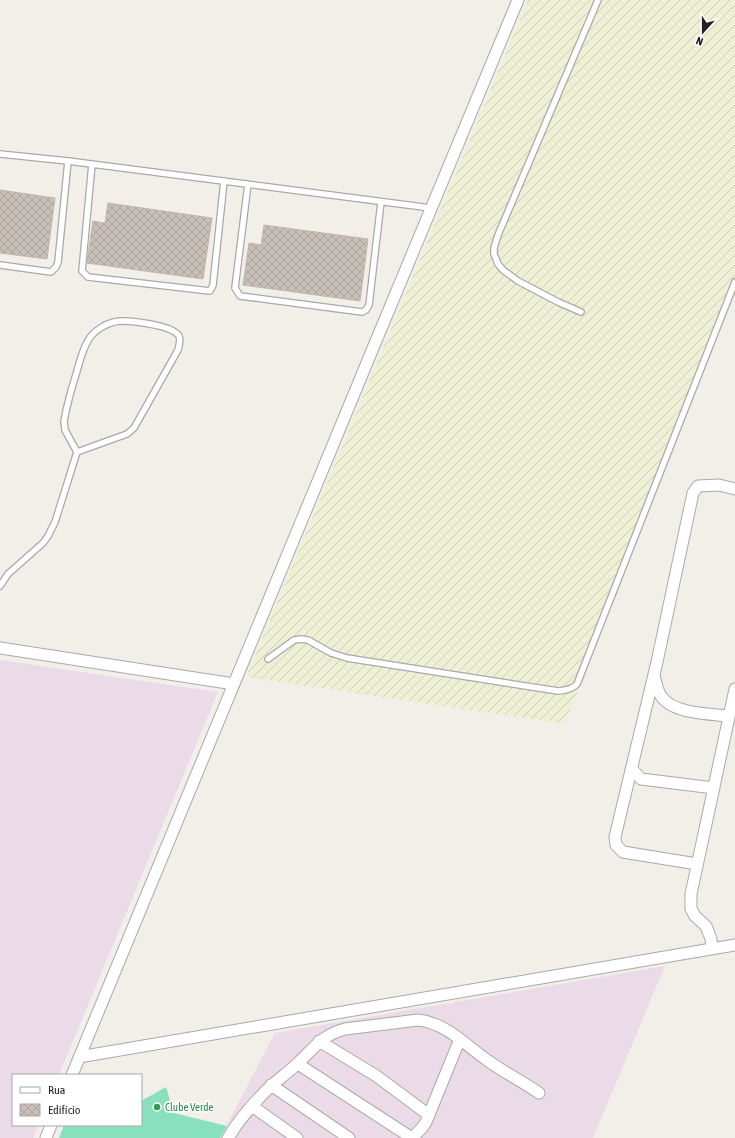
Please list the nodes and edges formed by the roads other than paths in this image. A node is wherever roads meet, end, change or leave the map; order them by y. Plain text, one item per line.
1 (518, 0) edge
2 (598, 0) edge
3 (0, 154) edge
4 (68, 161) junction
5 (92, 164) junction
6 (224, 181) junction
7 (248, 184) junction
8 (381, 202) junction
9 (431, 208) junction
10 (0, 265) edge
11 (735, 282) edge
12 (581, 312) dead end
13 (77, 452) junction
14 (735, 489) edge
15 (0, 586) edge
16 (0, 648) edge
17 (268, 659) dead end
18 (654, 675) junction
19 (234, 684) junction
20 (735, 689) edge
21 (729, 716) junction
22 (632, 769) junction
23 (714, 788) junction
24 (697, 864) junction
25 (735, 945) edge
26 (712, 949) junction
27 (460, 1039) junction
28 (319, 1042) junction
29 (79, 1057) junction
30 (298, 1064) junction
31 (72, 1074) edge
32 (272, 1086) junction
33 (539, 1093) dead end
34 (252, 1106) junction
35 (429, 1115) junction
36 (51, 1126) edge
37 (233, 1136) edge
38 (46, 1138) edge
39 (297, 1138) edge
40 (349, 1138) edge
41 (412, 1138) edge

1 - 9 street
2 - 12 lane
3 - 4 lane
4 - 5 lane
4 - 10 lane
5 - 6 lane
5 - 6 lane
6 - 7 lane
7 - 8 lane
7 - 8 lane
8 - 9 lane
9 - 19 street
11 - 17 lane
13 - 13 lane
13 - 15 lane
14 - 18 street
16 - 19 street
18 - 21 street
18 - 22 street
19 - 29 street
20 - 21 street
21 - 23 street
22 - 23 street
22 - 24 street
23 - 24 street
24 - 26 street
25 - 26 street
26 - 29 street
27 - 28 street
27 - 33 street
27 - 35 street
28 - 30 street
28 - 35 street
29 - 31 street
30 - 32 street
30 - 41 street
32 - 34 street
32 - 40 street
34 - 37 street
34 - 39 street
35 - 41 street
36 - 38 street

